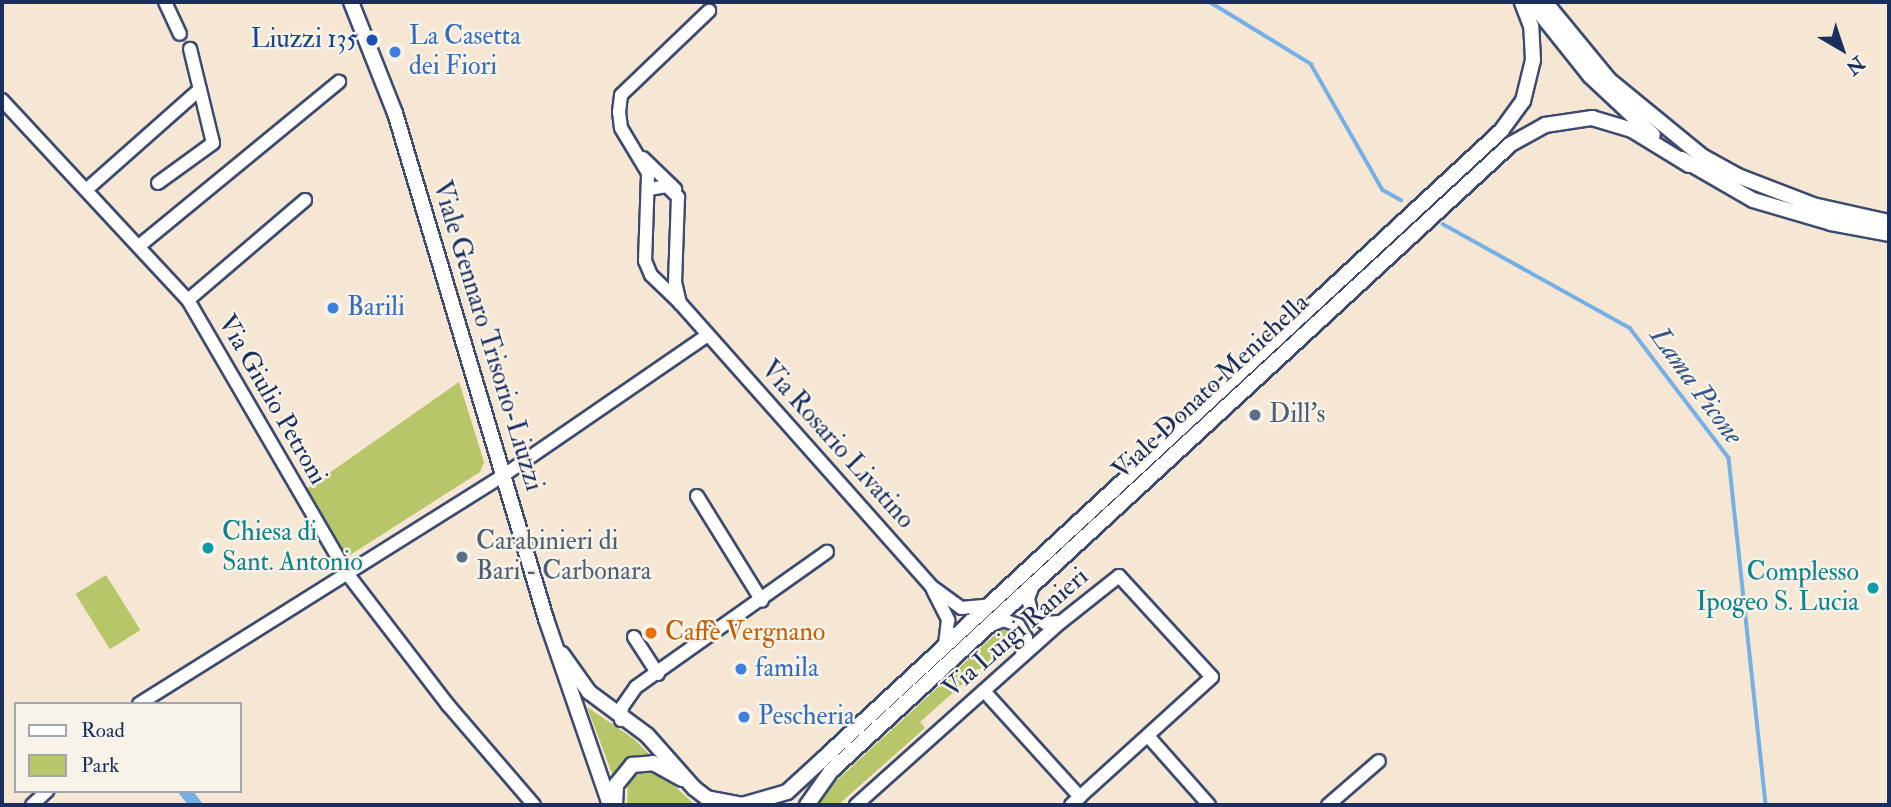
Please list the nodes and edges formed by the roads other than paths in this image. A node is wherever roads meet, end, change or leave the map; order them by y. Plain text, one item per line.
1 (165, 2) edge
2 (351, 2) edge
3 (1522, 2) edge
4 (1531, 2) edge
5 (1545, 2) edge
6 (709, 11) dead end
7 (180, 34) dead end
8 (190, 49) dead end
9 (339, 82) dead end
10 (200, 89) junction
11 (2, 100) edge
12 (643, 158) junction
13 (1689, 165) junction
14 (158, 183) dead end
15 (649, 189) junction
16 (675, 189) junction
17 (86, 190) junction
18 (304, 200) dead end
19 (1831, 223) junction
20 (1885, 223) edge
21 (1889, 234) edge
22 (139, 246) junction
23 (188, 300) junction
24 (680, 303) junction
25 (708, 335) junction
26 (1259, 366) junction
27 (504, 475) junction
28 (697, 496) dead end
29 (827, 552) dead end
30 (346, 572) junction
31 (1034, 584) junction
32 (931, 586) junction
33 (762, 601) junction
34 (986, 607) junction
35 (1061, 622) junction
36 (989, 626) junction
37 (634, 637) dead end
38 (555, 645) junction
39 (945, 645) junction
40 (1020, 659) junction
41 (658, 674) junction
42 (984, 691) junction
43 (628, 695) junction
44 (142, 702) edge
45 (598, 702) junction
46 (621, 720) junction
47 (1148, 736) junction
48 (1379, 761) dead end
49 (694, 788) junction
50 (45, 793) edge
51 (1076, 801) edge
52 (725, 804) edge
53 (860, 804) edge
54 (32, 805) edge
55 (534, 805) edge
56 (610, 805) edge
57 (615, 805) edge
58 (742, 805) edge
59 (807, 805) edge
60 (1209, 805) edge
61 (1328, 805) edge

1 - 7 street
2 - 27 main road, Viale Gennaro Trisorio-Liuzzi
3 - 26 main road, Viale Donato Menichella
4 - 13 main road
5 - 20 main road
6 - 12 street, Via Rosario Livatino
8 - 10 street
9 - 22 street
10 - 14 street
10 - 17 street
11 - 17 street, Via Giulio Petroni
12 - 15 street, Via Rosario Livatino
12 - 16 street
13 - 19 main road
13 - 26 main road, Viale Donato Menichella
15 - 16 street
15 - 24 street, Via Rosario Livatino
16 - 24 street
17 - 22 street, Via Giulio Petroni
18 - 23 street
19 - 20 main road
19 - 21 main road
22 - 23 street, Via Giulio Petroni
23 - 30 street, Via Giulio Petroni
24 - 25 street, Via Rosario Livatino
25 - 27 street
25 - 32 street, Via Rosario Livatino
26 - 31 main road, Viale Donato Menichella
26 - 34 main road, Viale Donato Menichella
27 - 30 street
27 - 38 main road, Viale Gennaro Trisorio-Liuzzi
28 - 33 street
29 - 33 street
30 - 44 street
30 - 55 street, Via Giulio Petroni
31 - 35 street
31 - 36 main road, Viale Donato Menichella
32 - 34 street
32 - 39 street
33 - 41 street
34 - 39 main road, Viale Donato Menichella
35 - 40 street, Via Luigi Ranieri
35 - 47 street, Via Luigi Ranieri
36 - 40 street
36 - 59 main road, Viale Donato Menichella
37 - 41 street
38 - 45 main road, Viale Donato Menichella
38 - 56 main road, Viale Gennaro Trisorio-Liuzzi
39 - 58 main road, Viale Donato Menichella
40 - 42 street, Via Luigi Ranieri
41 - 43 street
42 - 51 street
42 - 53 street, Via Luigi Ranieri
43 - 45 street
43 - 46 street
45 - 46 main road, Viale Donato Menichella
46 - 49 main road, Viale Donato Menichella
47 - 51 street, Via Luigi Ranieri
47 - 60 street
48 - 61 street
49 - 52 main road, Viale Donato Menichella
49 - 57 main road
50 - 54 street
52 - 58 main road, Viale Donato Menichella

